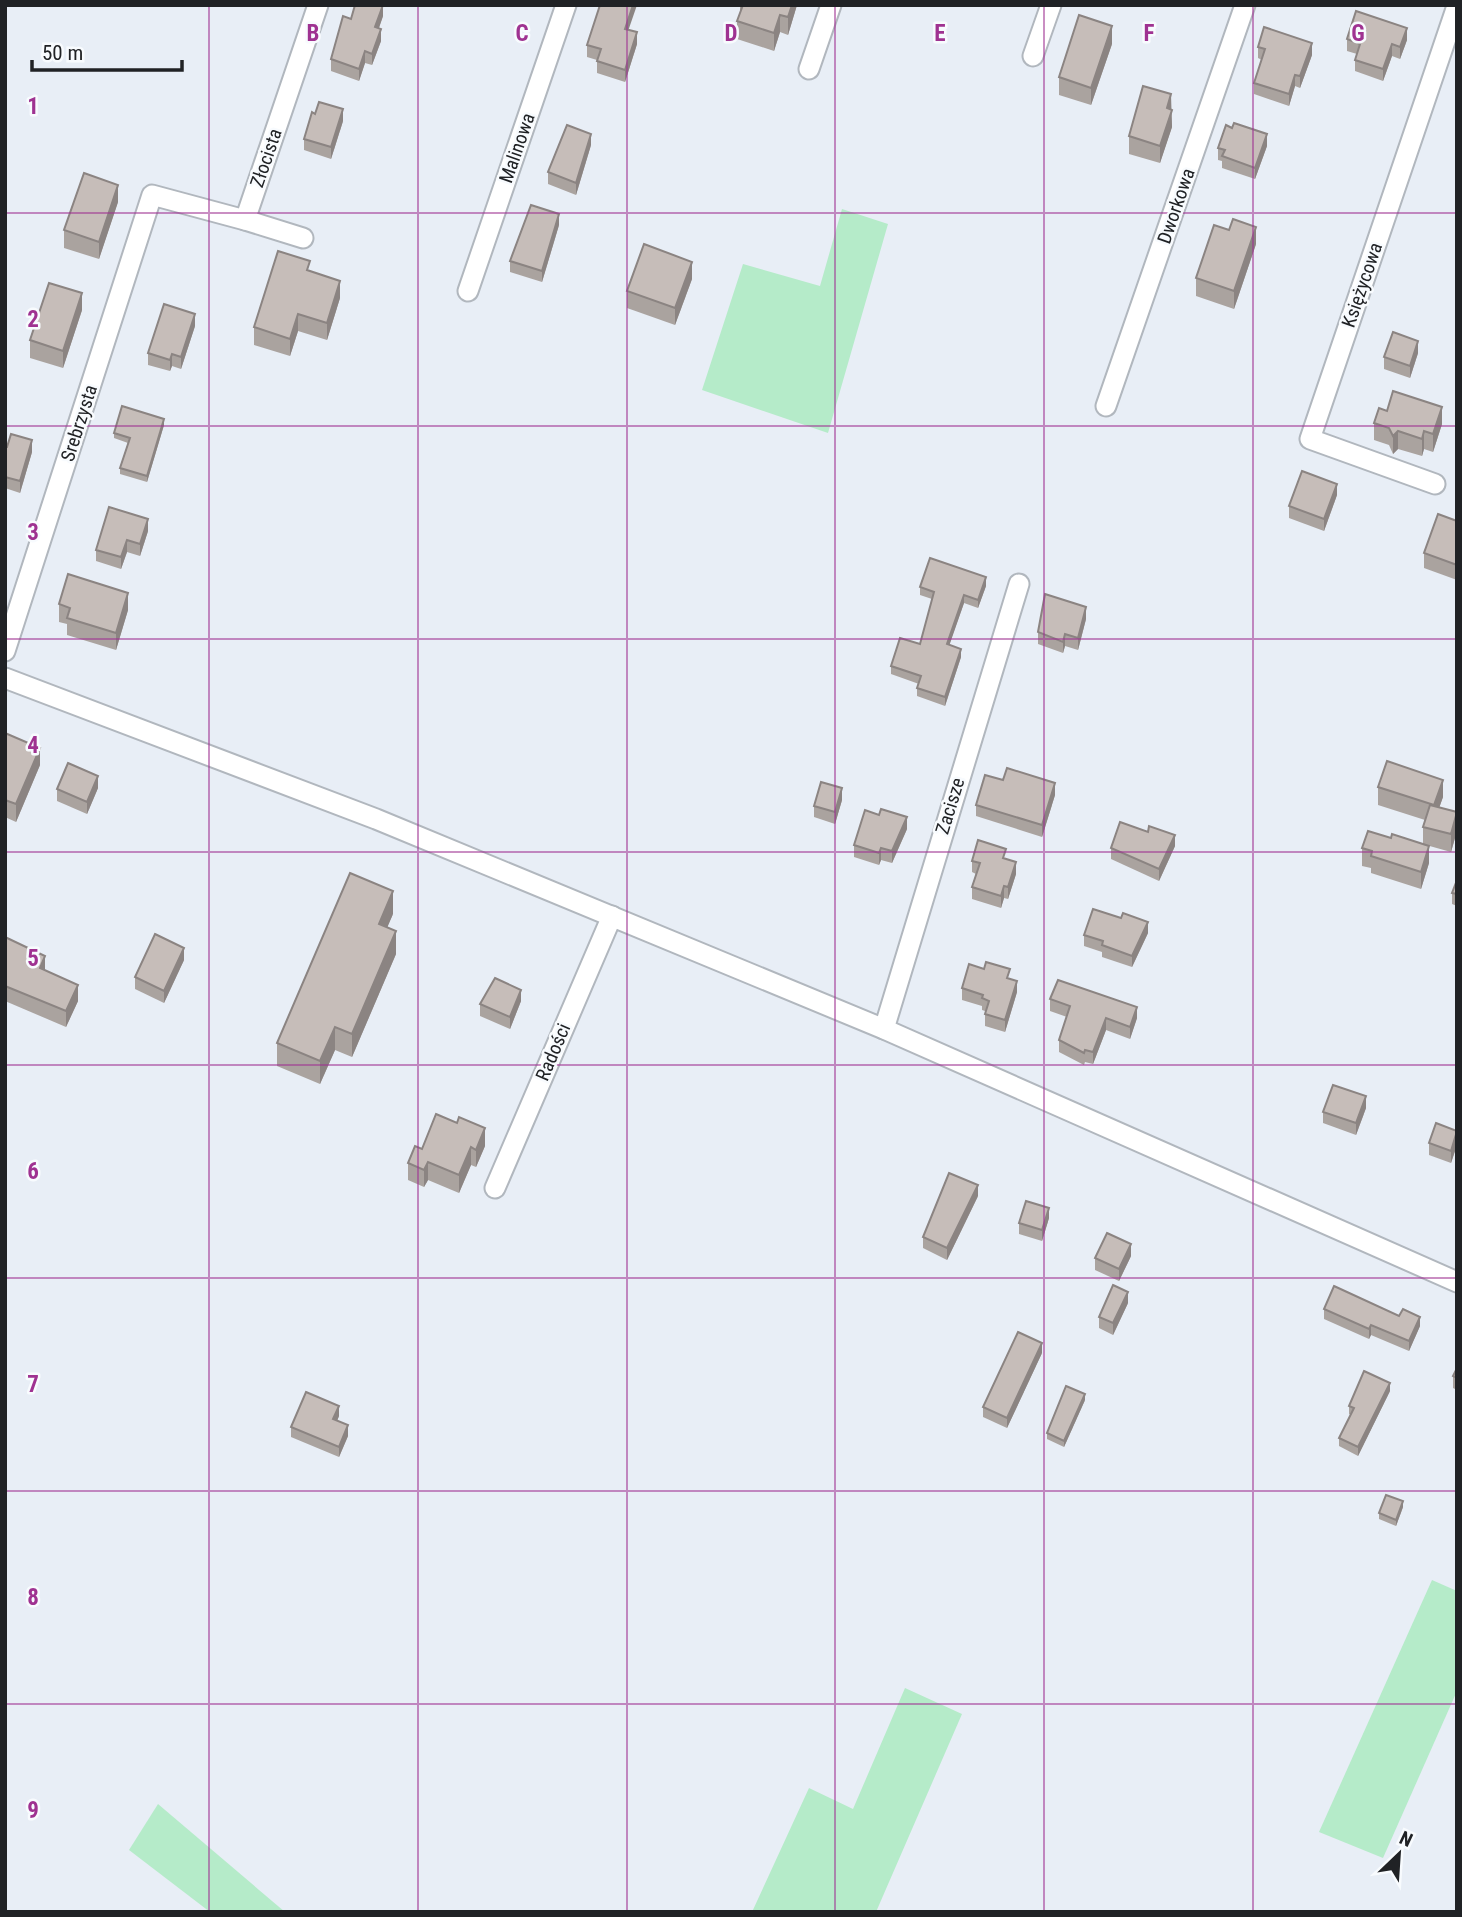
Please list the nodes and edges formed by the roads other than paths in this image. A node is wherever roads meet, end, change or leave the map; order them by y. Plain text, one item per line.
1 (318, 5) edge
2 (566, 5) edge
3 (831, 5) edge
4 (1051, 5) edge
5 (1245, 5) edge
6 (1457, 6) edge
7 (1032, 56) dead end
8 (809, 69) dead end
9 (245, 220) junction
10 (303, 238) dead end
11 (468, 290) dead end
12 (1107, 406) dead end
13 (1435, 484) dead end
14 (1019, 584) dead end
15 (5, 651) edge
16 (5, 678) edge
17 (612, 916) junction
18 (884, 1029) junction
19 (495, 1188) dead end
20 (1457, 1282) edge

1 - 9 street, Złocista
2 - 11 street, Malinowa
3 - 8 street
4 - 7 street
5 - 12 street, Dworkowa
6 - 13 street, Księżycowa
9 - 10 street
9 - 15 street, Srebrzysta
14 - 18 street, Zacisze
16 - 17 street
17 - 18 street
17 - 19 street, Radości
18 - 20 street

